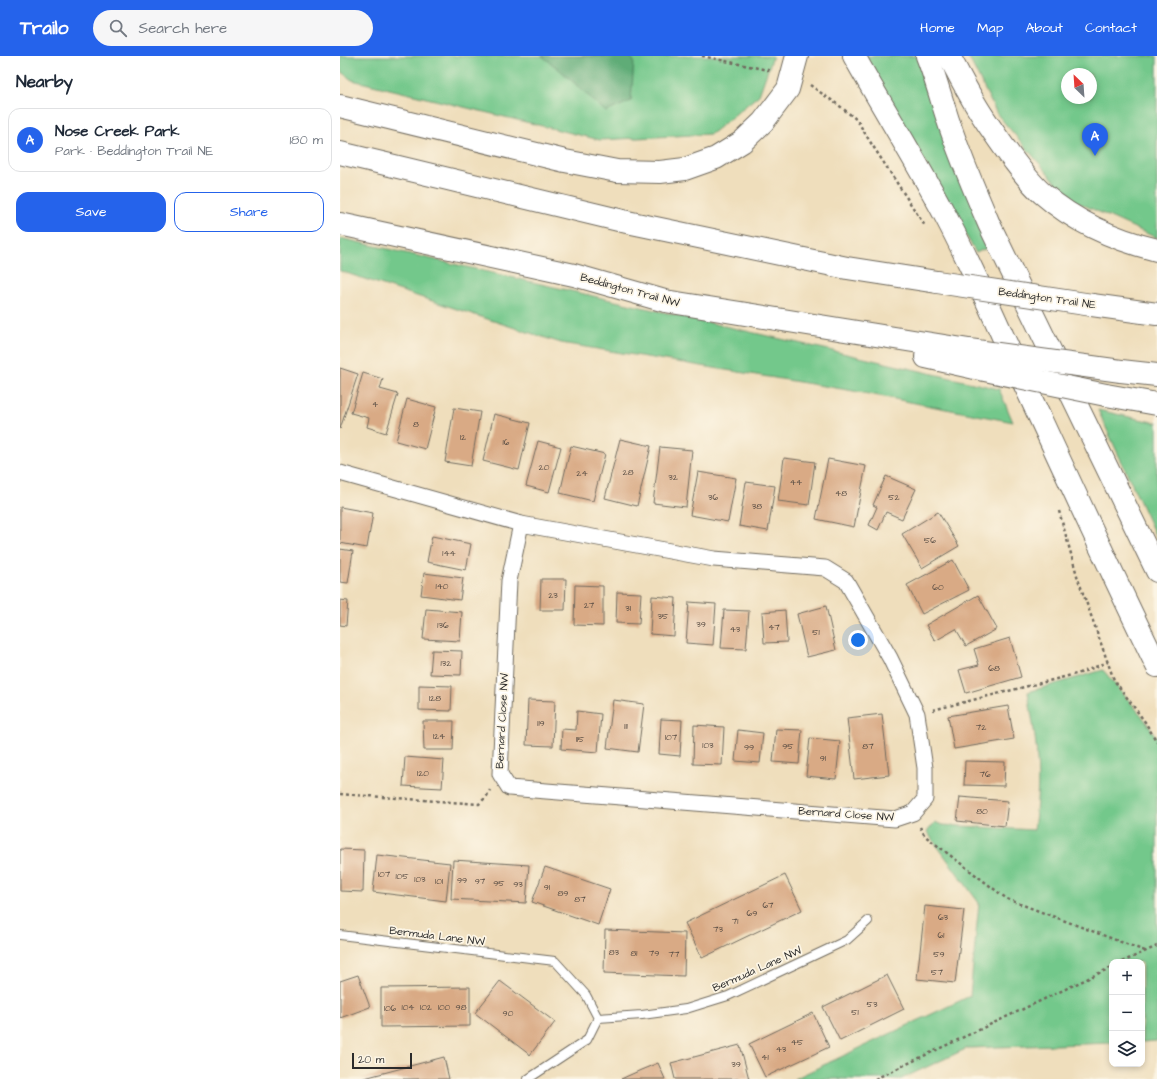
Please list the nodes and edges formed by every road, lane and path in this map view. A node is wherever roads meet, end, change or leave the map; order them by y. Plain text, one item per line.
1 (702, 56) edge
2 (797, 56) edge
3 (854, 56) edge
4 (927, 56) edge
5 (949, 56) edge
6 (777, 72) dead end
7 (806, 83) dead end
8 (340, 106) edge
9 (340, 153) edge
10 (340, 224) edge
11 (927, 229) dead end
12 (1157, 250) edge
13 (1157, 314) edge
14 (972, 359) junction
15 (1157, 375) edge
16 (1157, 404) edge
17 (340, 473) edge
18 (1057, 506) dead end
19 (521, 524) junction
20 (1157, 571) edge
21 (1108, 662) junction
22 (1157, 666) edge
23 (917, 714) junction
24 (1157, 742) edge
25 (500, 774) junction
26 (340, 794) edge
27 (912, 813) junction
28 (868, 921) dead end
29 (340, 935) edge
30 (1157, 946) edge
31 (1145, 951) junction
32 (1128, 959) edge
33 (1109, 968) edge
34 (598, 1018) junction
35 (528, 1079) edge
36 (875, 1079) edge

1 - 6 path
2 - 8 main road
3 - 22 main road
4 - 20 main road
5 - 12 main road
7 - 11 path
9 - 13 main road, Beddington Trail NE, bridge
10 - 14 main road, Beddington Trail NW
14 - 15 main road, bridge
14 - 16 main road, bridge
17 - 19 street
18 - 21 path
19 - 23 street
19 - 25 street, Bernard Close NW
21 - 23 path
21 - 24 path
23 - 27 street
25 - 26 path
25 - 27 street, Bernard Close NW
27 - 31 path
28 - 34 lane, Bermuda Lane NW
29 - 34 lane, Bermuda Lane NW
30 - 31 path
31 - 32 path
33 - 36 path
34 - 35 lane

